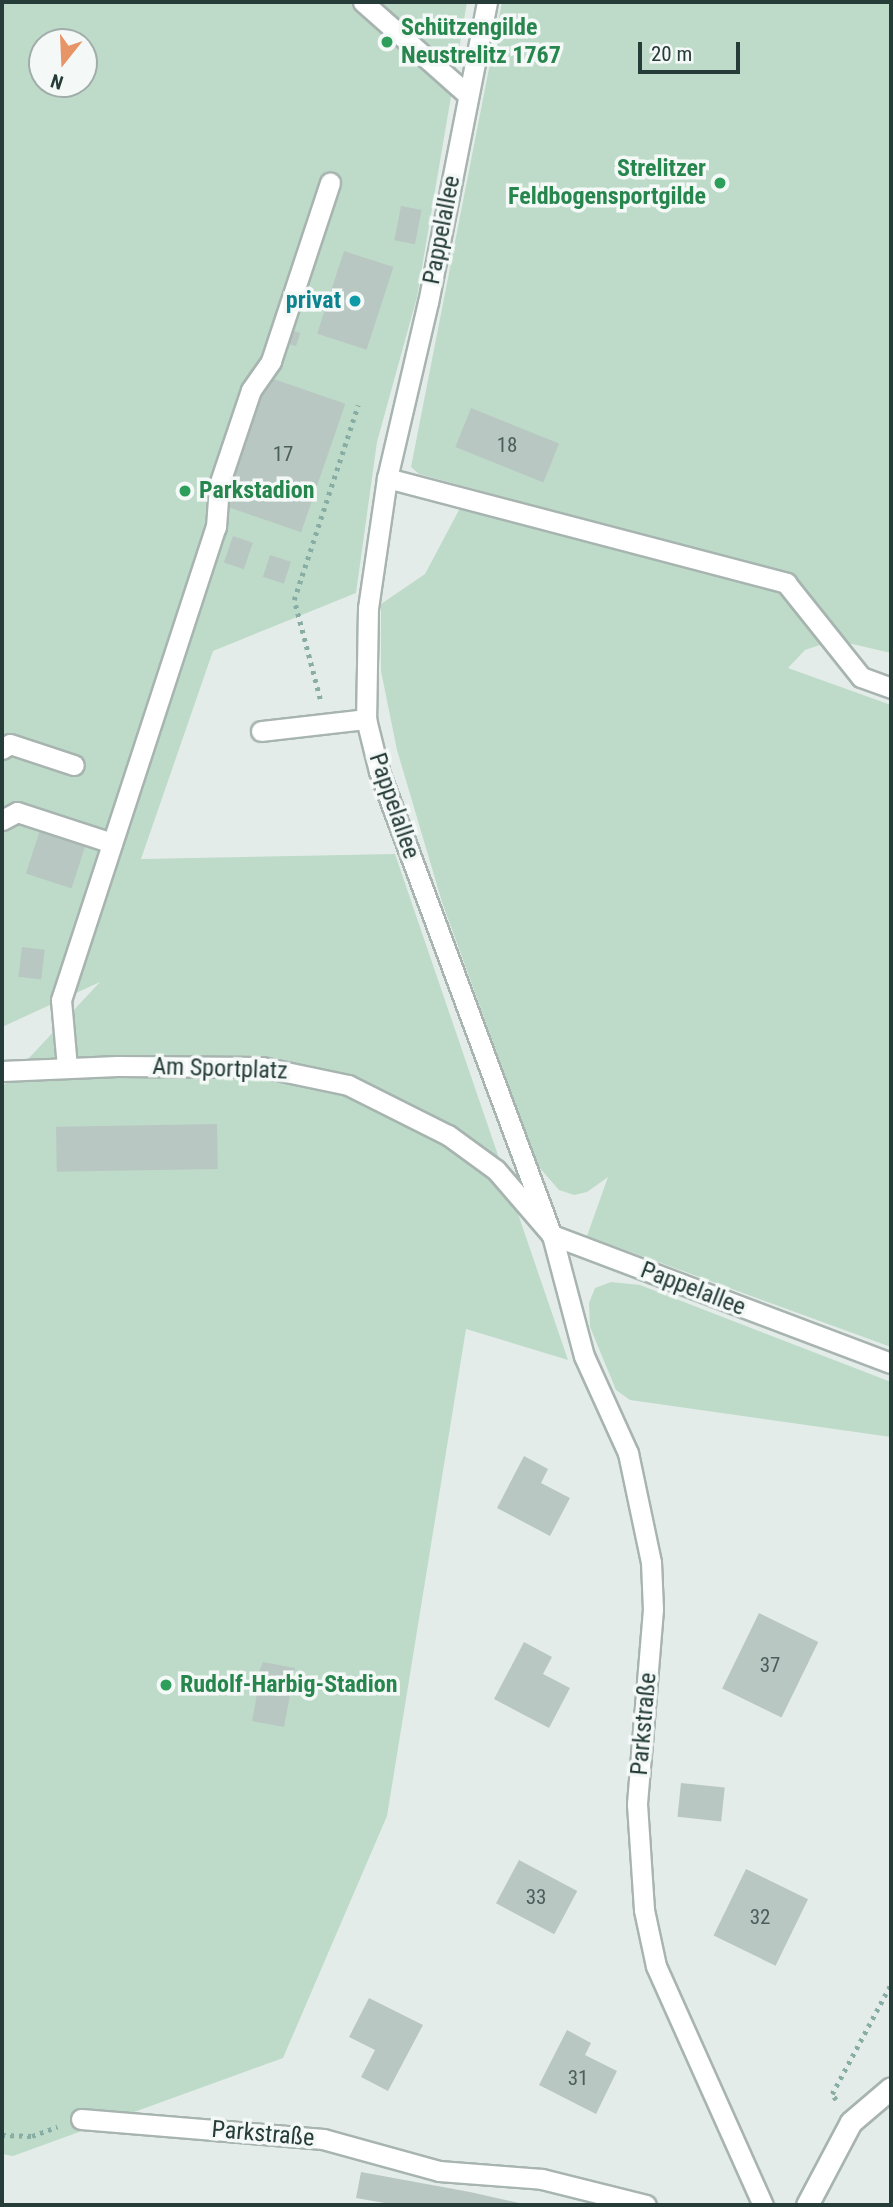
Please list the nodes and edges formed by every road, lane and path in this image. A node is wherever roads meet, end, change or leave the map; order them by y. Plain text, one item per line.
1 (363, 2) edge
2 (487, 2) edge
3 (468, 95) junction
4 (330, 183) dead end
5 (358, 405) dead end
6 (387, 478) junction
7 (891, 688) edge
8 (366, 719) junction
9 (325, 724) junction
10 (261, 731) dead end
11 (2, 749) edge
12 (74, 765) dead end
13 (2, 820) edge
14 (112, 843) junction
15 (67, 1067) junction
16 (2, 1071) edge
17 (552, 1235) junction
18 (891, 1363) edge
19 (891, 1984) edge
20 (891, 2088) edge
21 (81, 2119) joint
22 (851, 2122) junction
23 (2, 2134) edge
24 (646, 2205) edge
25 (763, 2205) edge
26 (807, 2205) edge

1 - 3 lane
2 - 3 lane, Pappelallee
3 - 6 lane, Pappelallee
4 - 14 lane
5 - 9 path
6 - 7 lane
6 - 8 lane, Pappelallee
8 - 9 lane
8 - 17 lane, Pappelallee
9 - 10 lane
11 - 12 lane
13 - 14 lane
14 - 15 lane
15 - 16 lane, Am Sportplatz
15 - 17 lane, Am Sportplatz
17 - 18 lane, Pappelallee
17 - 25 lane, Parkstraße
19 - 22 path
20 - 22 street
21 - 23 path
21 - 24 lane, Parkstraße
22 - 26 street

